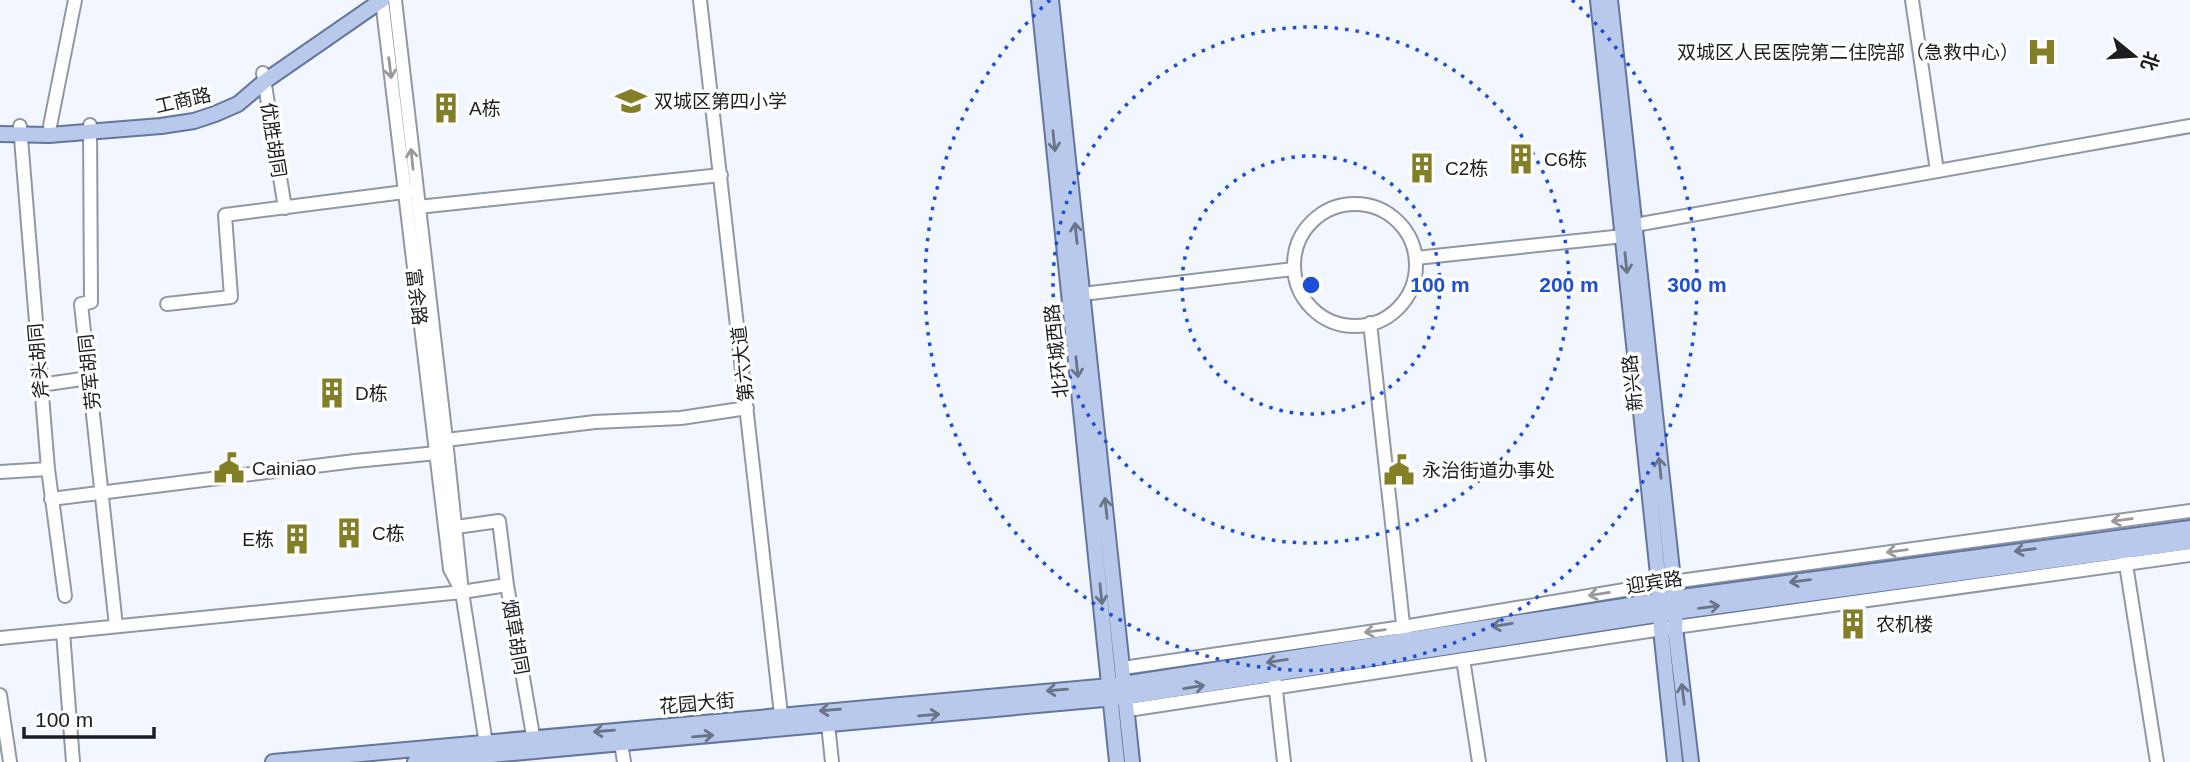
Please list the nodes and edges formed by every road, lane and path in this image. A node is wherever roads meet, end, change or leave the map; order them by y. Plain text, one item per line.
1 (75, 0) edge
2 (367, 0) edge
3 (382, 0) edge
4 (395, 0) edge
5 (700, 0) edge
6 (1039, 0) edge
7 (1051, 0) edge
8 (1598, 0) edge
9 (1610, 0) edge
10 (1912, 0) edge
11 (264, 77) junction
12 (0, 126) edge
13 (50, 126) junction
14 (2190, 126) edge
15 (90, 129) junction
16 (21, 130) junction
17 (0, 134) edge
18 (1937, 171) junction
19 (720, 175) junction
20 (410, 191) junction
21 (418, 207) junction
22 (285, 208) junction
23 (1629, 231) junction
24 (1416, 258) junction
25 (1293, 270) junction
26 (1076, 294) junction
27 (167, 304) dead end
28 (1370, 324) junction
29 (89, 378) junction
30 (40, 385) junction
31 (747, 408) junction
32 (446, 440) junction
33 (437, 453) junction
34 (48, 469) junction
35 (0, 472) edge
36 (101, 492) junction
37 (51, 499) junction
38 (2190, 511) edge
39 (456, 527) junction
40 (2190, 528) edge
41 (2190, 542) edge
42 (2190, 555) edge
43 (2125, 557) junction
44 (1666, 583) junction
45 (507, 585) junction
46 (462, 592) junction
47 (65, 596) dead end
48 (1668, 613) junction
49 (116, 626) junction
50 (63, 632) junction
51 (0, 638) edge
52 (1405, 640) junction
53 (1458, 655) junction
54 (1123, 668) junction
55 (1275, 681) junction
56 (0, 695) edge
57 (1120, 695) junction
58 (782, 722) junction
59 (828, 724) junction
60 (621, 743) junction
61 (534, 745) junction
62 (487, 749) junction
63 (10, 762) edge
64 (73, 762) edge
65 (274, 762) edge
66 (415, 762) edge
67 (624, 762) edge
68 (832, 762) edge
69 (1117, 762) edge
70 (1132, 762) edge
71 (1284, 762) edge
72 (1479, 762) edge
73 (1675, 762) edge
74 (1691, 762) edge
75 (2157, 762) edge

1 - 13 street
2 - 11 main road, 工商路
3 - 11 main road, 工商路
3 -> 20 street, 富余路
20 -> 4 street, 富余路
5 - 19 street, 第六大道
6 -> 26 main road, 北环城西路
26 -> 7 main road, 北环城西路
8 - 23 main road, 新兴路
9 - 23 main road, 新兴路
10 - 18 street
11 - 15 main road, 工商路
11 - 22 street, 优胜胡同
12 - 16 main road, 工商路
13 - 15 main road, 工商路
13 - 16 main road, 工商路
14 - 18 street
15 - 16 main road, 工商路
15 - 29 street, 劳军胡同
16 - 17 main road, 工商路
16 - 30 street, 斧头胡同
18 - 23 street
19 - 21 street
19 - 31 street, 第六大道
20 - 21 street, 富余路
20 - 22 street
20 - 33 street, 富余路
21 - 32 street, 富余路
22 - 27 street
23 - 24 street
23 - 44 main road, 新兴路
24 - 25 street
24 - 28 street
25 - 26 street
25 - 28 street
54 -> 26 main road, 北环城西路
26 -> 57 main road, 北环城西路
28 - 52 street
29 - 30 street
29 - 36 street, 劳军胡同
30 - 34 street, 斧头胡同
31 - 32 street
31 - 58 street, 第六大道
32 - 39 street, 富余路
33 - 36 street
33 - 46 street, 富余路
34 - 35 street
34 - 37 street, 斧头胡同
36 - 37 street
36 - 49 street, 劳军胡同
37 - 47 street, 斧头胡同
38 -> 44 street
39 - 45 street, 烟草胡同
39 - 46 street, 富余路
40 -> 48 main road, 迎宾路
41 - 43 main road, 迎宾路
42 - 43 street
48 -> 43 main road, 迎宾路
43 - 75 street
44 - 48 main road, 新兴路
44 -> 52 street
45 - 46 street
45 - 61 street, 烟草胡同
46 - 49 street
46 - 62 street, 富余路
48 -> 52 main road, 迎宾路
48 - 53 main road, 迎宾路
48 - 73 main road, 新兴路
74 -> 48 main road, 新兴路
49 - 50 street
50 - 51 street
50 - 64 street
52 - 53 main road, 迎宾路
52 -> 54 street
52 - 55 main road, 迎宾路
52 -> 57 main road, 迎宾路
53 - 55 street
53 - 72 street
54 - 57 main road, 北环城西路
57 -> 55 main road, 迎宾路
55 - 71 street
56 - 63 street
57 -> 58 main road, 花园大街
59 -> 57 main road, 花园大街
57 - 69 main road
57 - 70 main road
58 - 59 main road, 花园大街
60 -> 58 main road, 花园大街
58 -> 61 main road, 花园大街
59 - 68 street
60 - 61 main road, 花园大街
60 - 67 street
61 - 62 main road, 花园大街
62 - 65 main road, 花园大街
62 - 66 main road, 花园大街

